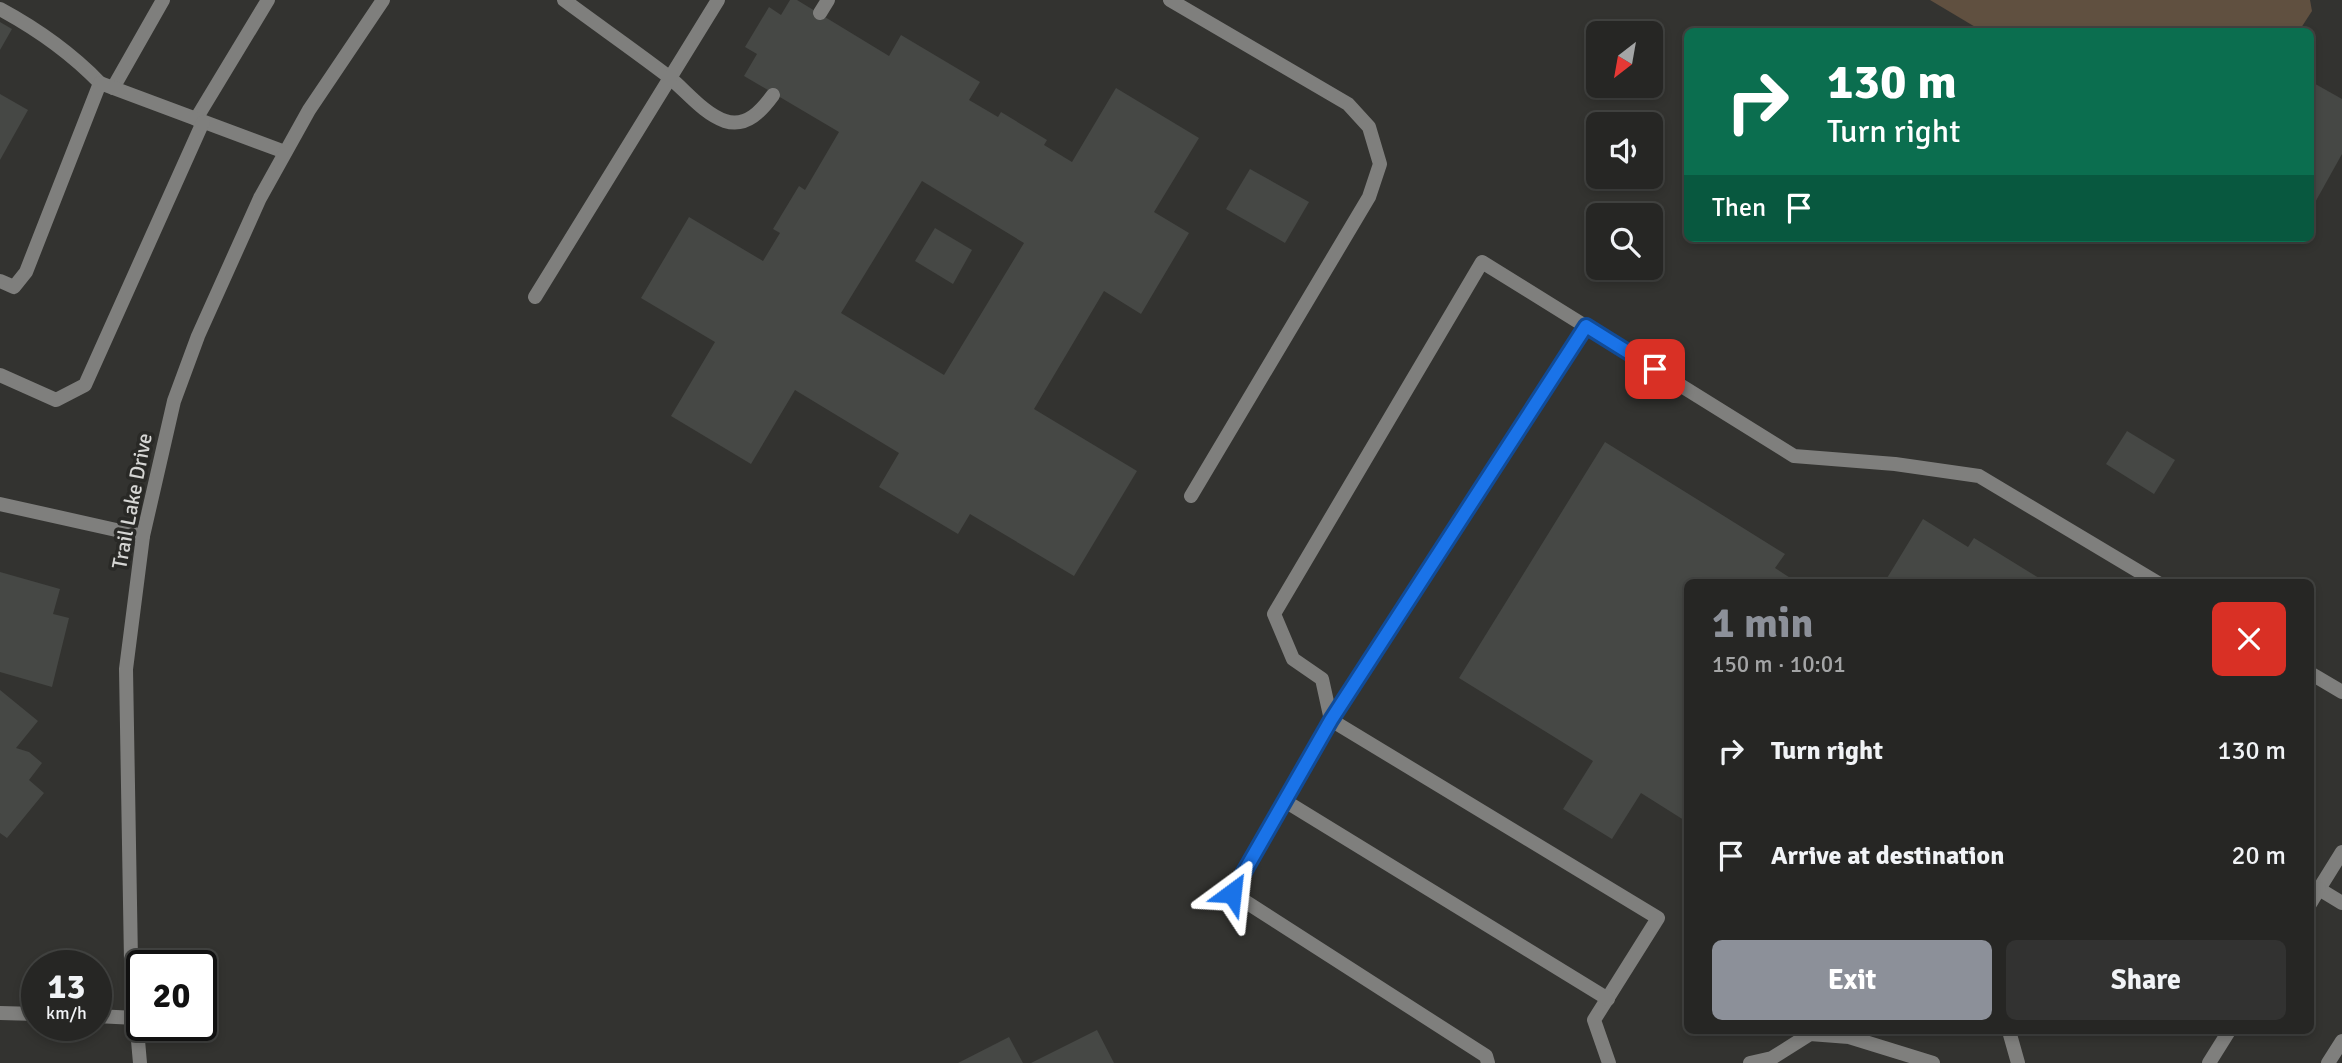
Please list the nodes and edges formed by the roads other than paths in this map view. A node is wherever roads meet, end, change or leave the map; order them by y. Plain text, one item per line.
1 (163, 0) edge
2 (268, 0) edge
3 (383, 0) edge
4 (564, 0) edge
5 (718, 0) edge
6 (828, 0) edge
7 (1170, 0) edge
8 (0, 9) edge
9 (820, 13) dead end
10 (670, 78) junction
11 (106, 85) junction
12 (774, 95) dead end
13 (200, 120) junction
14 (285, 152) junction
15 (0, 281) edge
16 (536, 297) dead end
17 (1586, 326) junction
18 (0, 375) edge
19 (1191, 496) dead end
20 (0, 504) edge
21 (143, 536) junction
22 (2151, 579) edge
23 (2314, 675) edge
24 (2342, 692) edge
25 (1331, 720) junction
26 (1285, 801) junction
27 (2342, 852) edge
28 (2319, 889) junction
29 (2314, 897) edge
30 (2342, 903) edge
31 (131, 950) edge
32 (1608, 999) junction
33 (0, 1013) edge
34 (21, 1014) edge
35 (1808, 1034) edge
36 (1820, 1034) edge
37 (2010, 1034) edge
38 (2227, 1034) edge
39 (139, 1041) edge
40 (2342, 1041) edge
41 (141, 1063) edge
42 (1488, 1063) edge
43 (1609, 1063) edge
44 (1754, 1063) edge
45 (1933, 1063) edge
46 (2018, 1063) edge
47 (2209, 1063) edge
48 (2328, 1063) edge

1 - 11 street
2 - 13 street
3 - 14 street, Trail Lake Drive
4 - 10 street
5 - 10 street
6 - 9 street
7 - 19 street
8 - 11 street
10 - 12 street
10 - 16 street
11 - 13 street
11 - 15 street
13 - 14 street
13 - 18 street
14 - 21 street, Trail Lake Drive
17 - 22 street
17 - 25 street
17 - 25 street
20 - 21 street
21 - 31 street, Trail Lake Drive
23 - 24 street
25 - 26 street
25 - 32 street
26 - 32 street
26 - 42 street
27 - 28 street
28 - 29 street
28 - 30 street
32 - 43 street
33 - 34 street
35 - 44 street
36 - 45 street
37 - 46 street
38 - 47 street
39 - 41 street, Trail Lake Drive
40 - 48 street

